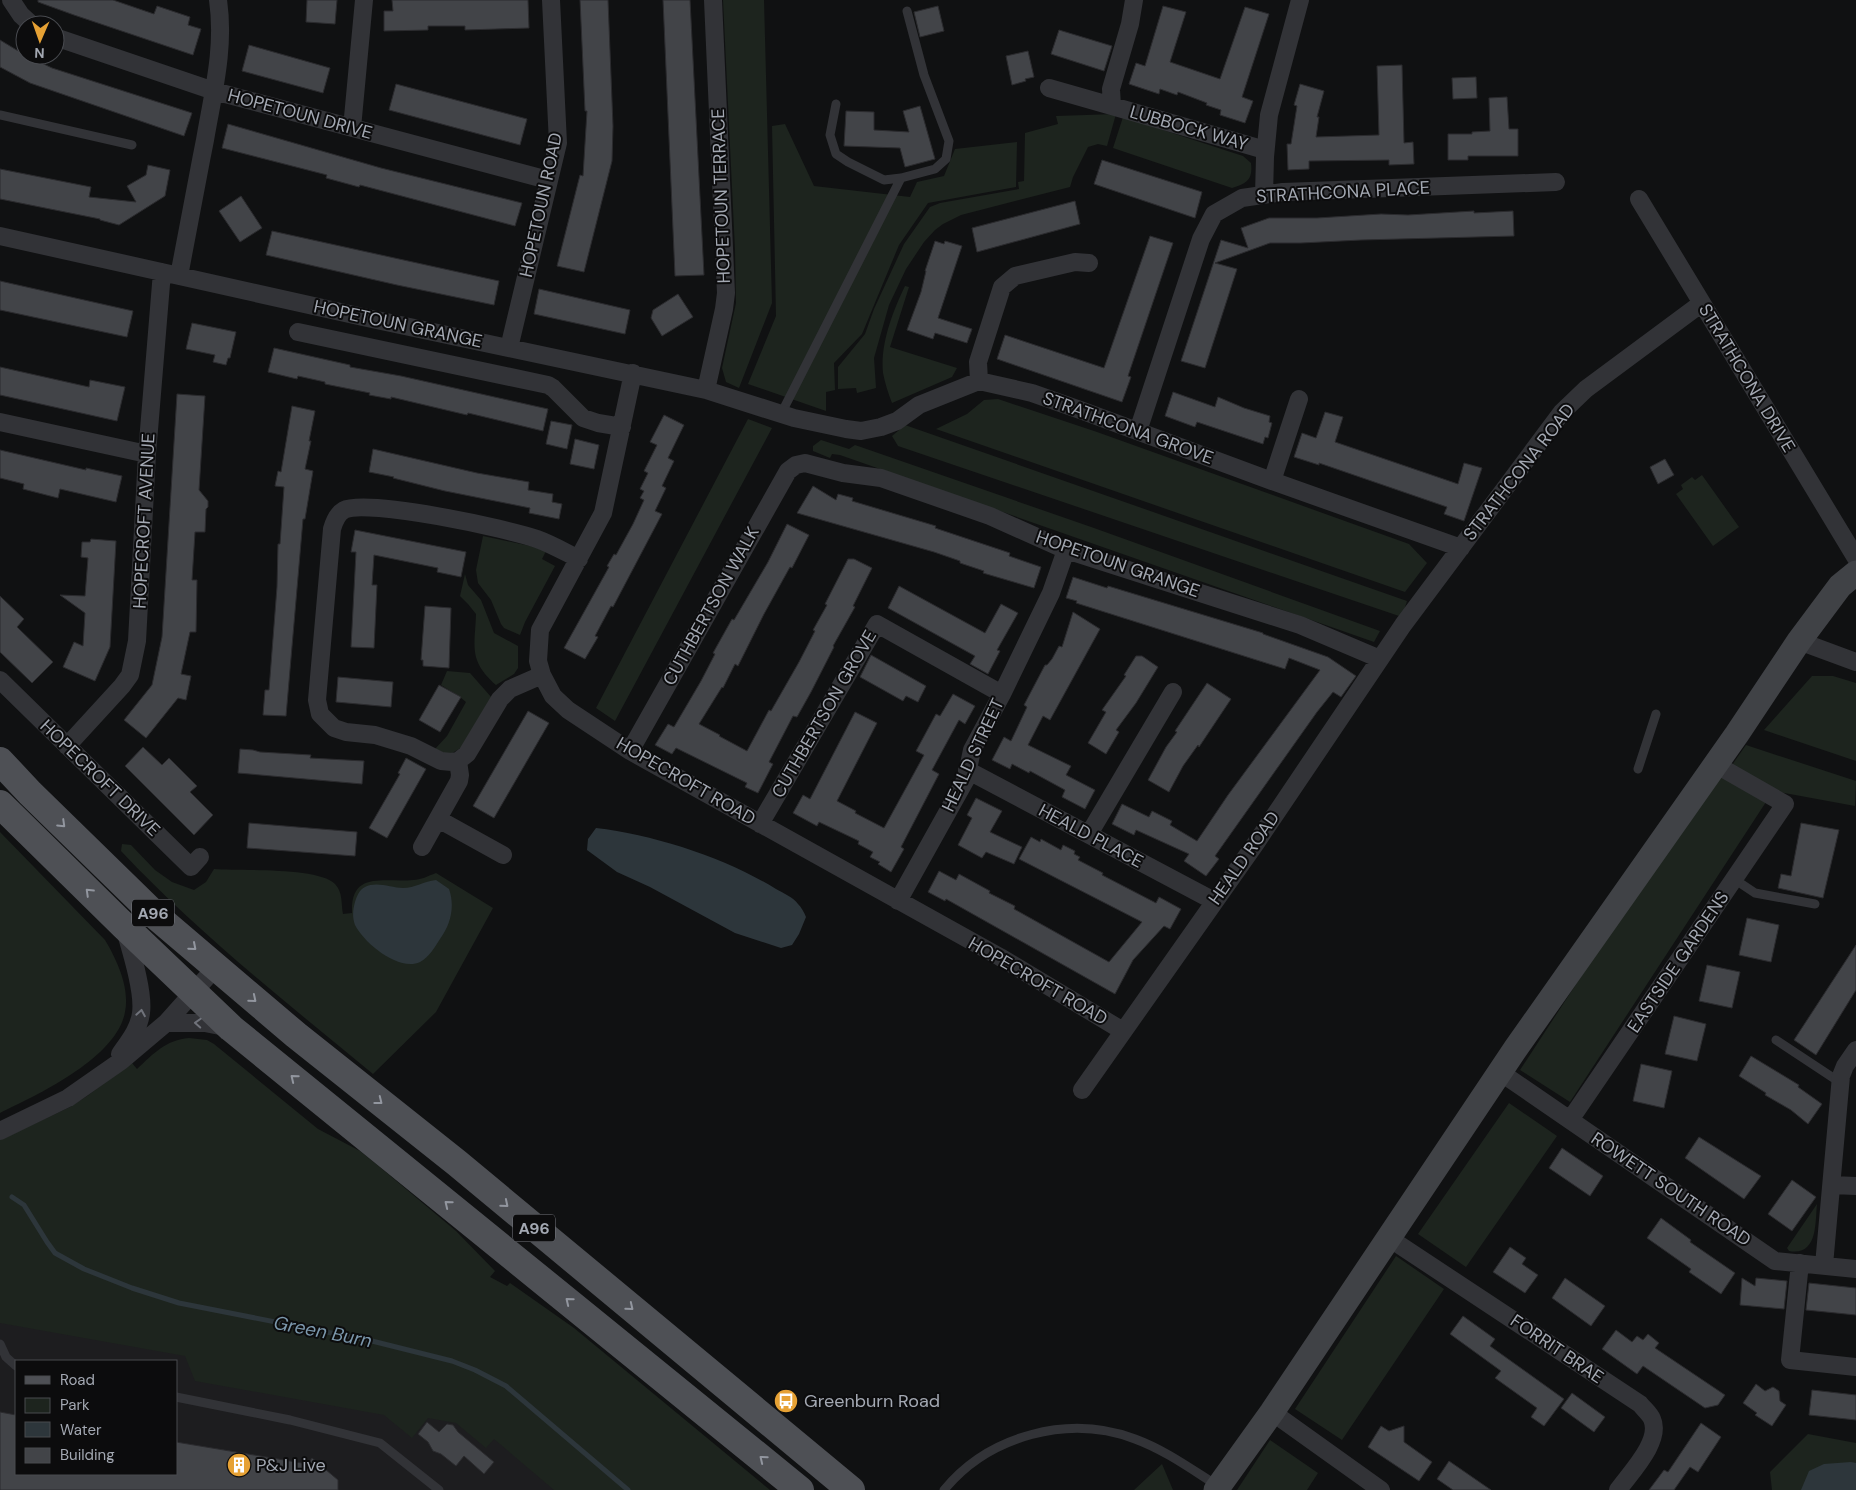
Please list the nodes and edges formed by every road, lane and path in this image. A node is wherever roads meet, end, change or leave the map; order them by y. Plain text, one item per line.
1 (10, 0) edge
2 (218, 0) edge
3 (364, 0) edge
4 (551, 0) edge
5 (713, 0) edge
6 (1134, 0) edge
7 (1300, 0) edge
8 (907, 11) dead end
9 (21, 15) edge
10 (65, 40) edge
11 (1049, 88) dead end
12 (214, 91) junction
13 (836, 104) dead end
14 (1112, 106) junction
15 (0, 115) edge
16 (352, 128) junction
17 (132, 145) dead end
18 (1266, 150) junction
19 (901, 178) junction
20 (548, 180) junction
21 (1556, 182) dead end
22 (1264, 195) junction
23 (1639, 199) dead end
24 (0, 236) edge
25 (1089, 263) dead end
26 (162, 272) junction
27 (180, 276) junction
28 (1702, 303) junction
29 (308, 305) junction
30 (509, 348) junction
31 (633, 373) junction
32 (979, 381) junction
33 (706, 390) junction
34 (1299, 399) dead end
35 (788, 416) junction
36 (0, 422) edge
37 (622, 427) junction
38 (1138, 431) junction
39 (147, 454) junction
40 (796, 465) joint
41 (1272, 481) junction
42 (1461, 548) junction
43 (1066, 550) junction
44 (1856, 558) edge
45 (578, 559) junction
46 (1856, 574) edge
47 (1403, 625) joint
48 (1799, 641) junction
49 (1380, 659) junction
50 (1856, 662) edge
51 (542, 675) junction
52 (0, 680) edge
53 (1173, 692) dead end
54 (1002, 694) junction
55 (1656, 714) dead end
56 (67, 746) junction
57 (630, 751) junction
58 (0, 761) edge
59 (458, 761) junction
60 (1715, 764) junction
61 (1638, 769) dead end
62 (967, 770) junction
63 (6, 811) edge
64 (438, 819) junction
65 (760, 824) junction
66 (1089, 834) junction
67 (422, 847) dead end
68 (503, 855) dead end
69 (200, 857) dead end
70 (1734, 879) junction
71 (898, 900) junction
72 (1214, 902) junction
73 (1815, 904) dead end
74 (124, 926) junction
75 (216, 967) junction
76 (193, 992) junction
77 (166, 1023) junction
78 (231, 1028) junction
79 (1123, 1031) junction
80 (1776, 1040) dead end
81 (1856, 1050) edge
82 (108, 1070) junction
83 (1500, 1072) junction
84 (1841, 1084) junction
85 (1082, 1090) dead end
86 (1570, 1120) junction
87 (0, 1131) edge
88 (1832, 1185) junction
89 (1856, 1186) edge
90 (1389, 1238) junction
91 (1800, 1263) junction
92 (1824, 1265) junction
93 (1856, 1268) edge
94 (0, 1344) edge
95 (15, 1365) edge
96 (1856, 1367) edge
97 (178, 1397) edge
98 (1272, 1412) junction
99 (1217, 1488) edge
100 (439, 1490) edge
101 (800, 1490) edge
102 (850, 1490) edge
103 (944, 1490) edge
104 (1381, 1490) edge
105 (1618, 1490) edge

1 - 9 street
2 - 12 street
3 - 16 street
4 - 20 street, HOPETOUN ROAD
5 - 33 street, HOPETOUN TERRACE
6 - 14 street, LUBBOCK WAY
7 - 18 street
8 - 19 lane
10 - 12 street, HOPETOUN DRIVE
11 - 14 street, LUBBOCK WAY
12 - 16 street, HOPETOUN DRIVE
12 - 27 street
13 - 19 lane
14 - 18 street, LUBBOCK WAY
15 - 17 lane
16 - 20 street, HOPETOUN DRIVE
18 - 22 street
19 - 35 lane
20 - 30 street, HOPETOUN ROAD
21 - 22 street, STRATHCONA PLACE
22 - 38 street, STRATHCONA PLACE
23 - 28 street, STRATHCONA DRIVE
24 - 26 street, HOPETOUN GRANGE
25 - 32 street
26 - 27 street, HOPETOUN GRANGE
26 - 39 street, HOPECROFT AVENUE
27 - 29 street, HOPETOUN GRANGE
28 - 42 street, STRATHCONA ROAD
28 - 44 street, STRATHCONA DRIVE
29 - 30 street, HOPETOUN GRANGE
29 - 37 street, HOPETOUN GRANGE
30 - 31 street, HOPETOUN GRANGE
31 - 33 street, HOPETOUN GRANGE
31 - 37 street, HOPECROFT ROAD
32 - 35 street
32 - 38 street, STRATHCONA GROVE
33 - 35 street, HOPETOUN GRANGE
34 - 41 street
36 - 39 street
37 - 45 street, HOPECROFT ROAD
38 - 41 street, STRATHCONA GROVE
39 - 56 street, HOPECROFT AVENUE
40 - 43 street, HOPETOUN GRANGE
40 - 57 street, CUTHBERTSON WALK
41 - 42 street, STRATHCONA GROVE
42 - 47 street, STRATHCONA ROAD
43 - 49 street, HOPETOUN GRANGE
43 - 54 street, HEALD STREET
45 - 51 street, HOPECROFT ROAD
45 - 59 street
46 - 48 street
47 - 49 street, HEALD ROAD
48 - 50 street
48 - 60 street
49 - 72 street, HEALD ROAD
51 - 57 street, HOPECROFT ROAD
51 - 59 street
52 - 56 street, HOPECROFT DRIVE
53 - 66 street
54 - 62 street, HEALD STREET
54 - 65 street, CUTHBERTSON GROVE
55 - 61 lane
56 - 69 street, HOPECROFT DRIVE
57 - 65 street, HOPECROFT ROAD
58 -> 75 main road, A96
59 - 64 street
60 - 70 street, EASTSIDE GARDENS
60 - 83 street
62 - 66 street, HEALD PLACE
62 - 71 street, HEALD STREET
74 -> 63 main road, A96
64 - 67 street
64 - 68 street
65 - 71 street, HOPECROFT ROAD
66 - 72 street, HEALD PLACE
70 - 73 lane
70 - 86 street, EASTSIDE GARDENS
71 - 79 street, HOPECROFT ROAD
72 - 79 street, HEALD ROAD
74 - 76 main road, A96
82 -> 74 street
75 - 76 street
75 -> 102 main road, A96
76 - 77 street
76 - 78 main road, A96
78 -> 77 street
77 - 82 street
101 -> 78 main road, A96
79 - 85 street, HEALD ROAD
80 - 84 lane
81 - 84 street
82 - 87 street
83 - 86 street, ROWETT SOUTH ROAD
83 - 90 street
84 - 88 street
86 - 91 street, ROWETT SOUTH ROAD
88 - 89 street
88 - 92 street
90 - 98 street
90 - 105 street, FORRIT BRAE
91 - 92 street, ROWETT SOUTH ROAD
91 - 96 street
92 - 93 street, ROWETT SOUTH ROAD
94 - 95 lane
97 - 100 lane
98 - 99 street
98 - 104 street
99 - 103 lane

